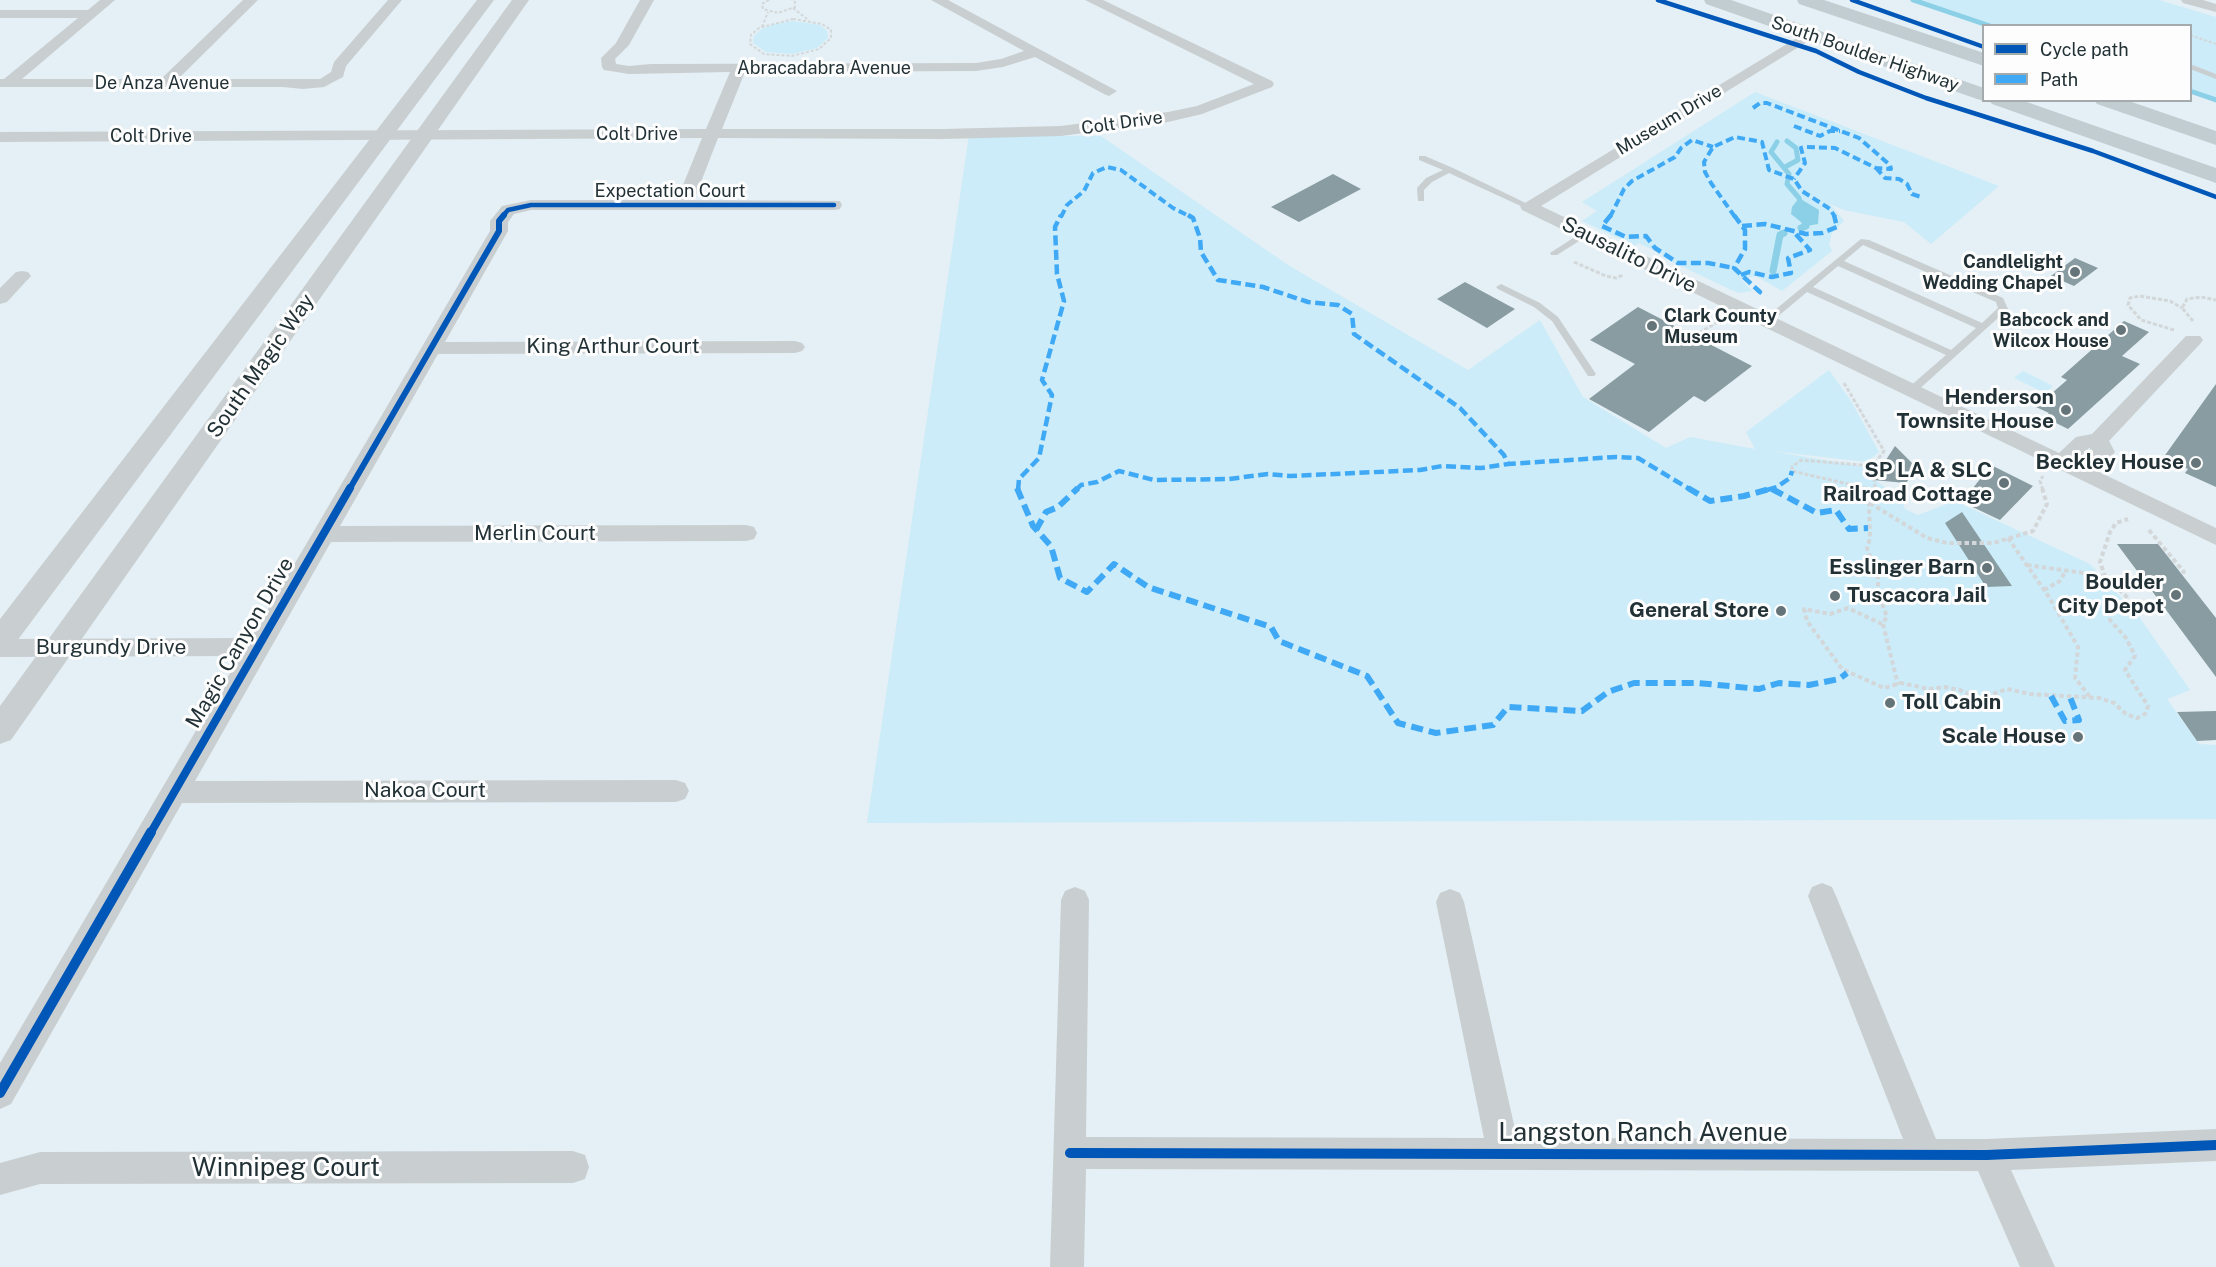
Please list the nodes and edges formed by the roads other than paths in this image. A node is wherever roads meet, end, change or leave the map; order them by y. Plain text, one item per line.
1 (108, 0) edge
2 (251, 0) edge
3 (395, 0) edge
4 (486, 0) edge
5 (521, 0) edge
6 (646, 0) edge
7 (938, 0) edge
8 (1092, 0) edge
9 (1713, 0) edge
10 (1806, 0) edge
11 (2188, 0) edge
12 (2216, 8) edge
13 (0, 14) edge
14 (92, 14) junction
15 (1810, 34) junction
16 (1037, 52) junction
17 (1982, 60) edge
18 (2192, 67) edge
19 (739, 68) junction
20 (2216, 77) edge
21 (4, 83) edge
22 (165, 83) junction
23 (1109, 91) dead end
24 (1982, 95) edge
25 (2005, 102) edge
26 (2110, 102) edge
27 (385, 134) junction
28 (427, 134) junction
29 (713, 134) junction
30 (0, 137) edge
31 (2216, 138) edge
32 (1422, 158) dead end
33 (1450, 170) junction
34 (2216, 176) edge
35 (1421, 199) dead end
36 (682, 206) junction
37 (834, 206) dead end
38 (1528, 206) junction
39 (508, 210) joint
40 (1584, 234) junction
41 (1554, 253) road end
42 (1838, 262) junction
43 (22, 276) dead end
44 (1501, 287) dead end
45 (1807, 288) junction
46 (0, 298) edge
47 (1767, 321) junction
48 (1983, 327) junction
49 (2188, 331) road end
50 (795, 347) dead end
51 (432, 348) junction
52 (1952, 354) junction
53 (1591, 374) dead end
54 (1912, 390) junction
55 (2098, 440) junction
56 (2057, 460) junction
57 (2083, 472) junction
58 (746, 533) dead end
59 (324, 534) junction
60 (2216, 537) edge
61 (0, 641) edge
62 (258, 647) junction
63 (0, 648) edge
64 (60, 648) junction
65 (0, 731) edge
66 (676, 791) dead end
67 (174, 792) junction
68 (1821, 896) dead end
69 (1075, 900) dead end
70 (1449, 902) dead end
71 (0, 1094) edge
72 (2216, 1145) edge
73 (1070, 1153) junction
74 (1504, 1154) junction
75 (1926, 1155) junction
76 (1987, 1155) junction
77 (573, 1167) dead end
78 (0, 1179) edge
79 (1067, 1267) edge
80 (2038, 1267) edge

1 - 14 street
2 - 22 street
3 - 22 street, De Anza Avenue
4 - 27 street, South Magic Way
5 - 28 street, South Magic Way
6 - 19 street, Abracadabra Avenue
7 - 16 street
8 - 29 street, Colt Drive
9 - 15 main road, South Boulder Highway
10 - 17 main road, South Boulder Highway
11 - 12 street
13 - 14 street
14 - 21 street
15 - 24 main road, South Boulder Highway
15 - 38 street, Museum Drive
16 - 19 street, Abracadabra Avenue
16 - 23 street
18 - 20 lane
19 - 29 street
21 - 22 street, De Anza Avenue
25 - 34 main road
26 - 31 main road
27 - 28 street, Colt Drive
27 - 30 street, Colt Drive
27 - 61 street, South Magic Way
28 - 29 street, Colt Drive
28 - 64 street, South Magic Way
29 - 36 street
32 - 33 lane
33 - 35 lane
33 - 38 lane
36 - 37 street, Expectation Court
36 - 39 street, Expectation Court
38 - 40 street, Sausalito Drive
39 - 51 street, Magic Canyon Drive
40 - 41 lane
40 - 47 street, Sausalito Drive
42 - 45 lane
42 - 48 lane
42 - 48 lane
43 - 46 street
44 - 53 lane
45 - 47 lane
45 - 52 lane
47 - 54 street, Sausalito Drive
48 - 52 lane
49 - 55 street
50 - 51 street, King Arthur Court
51 - 59 street, Magic Canyon Drive
52 - 54 lane
54 - 56 street, Sausalito Drive
55 - 56 street
55 - 57 street
56 - 57 street, Sausalito Drive
57 - 60 street, Sausalito Drive
58 - 59 street, Merlin Court
59 - 62 street, Magic Canyon Drive
62 - 64 street, Burgundy Drive
62 - 67 street, Magic Canyon Drive
63 - 64 street, Burgundy Drive
64 - 65 street, South Magic Way
66 - 67 street, Nakoa Court
67 - 71 street, Magic Canyon Drive
68 - 75 street
69 - 73 street
70 - 74 street
72 - 76 street, Langston Ranch Avenue
73 - 74 street, Langston Ranch Avenue
73 - 79 street
74 - 75 street, Langston Ranch Avenue
75 - 76 street, Langston Ranch Avenue
76 - 80 street
77 - 78 street, Winnipeg Court

